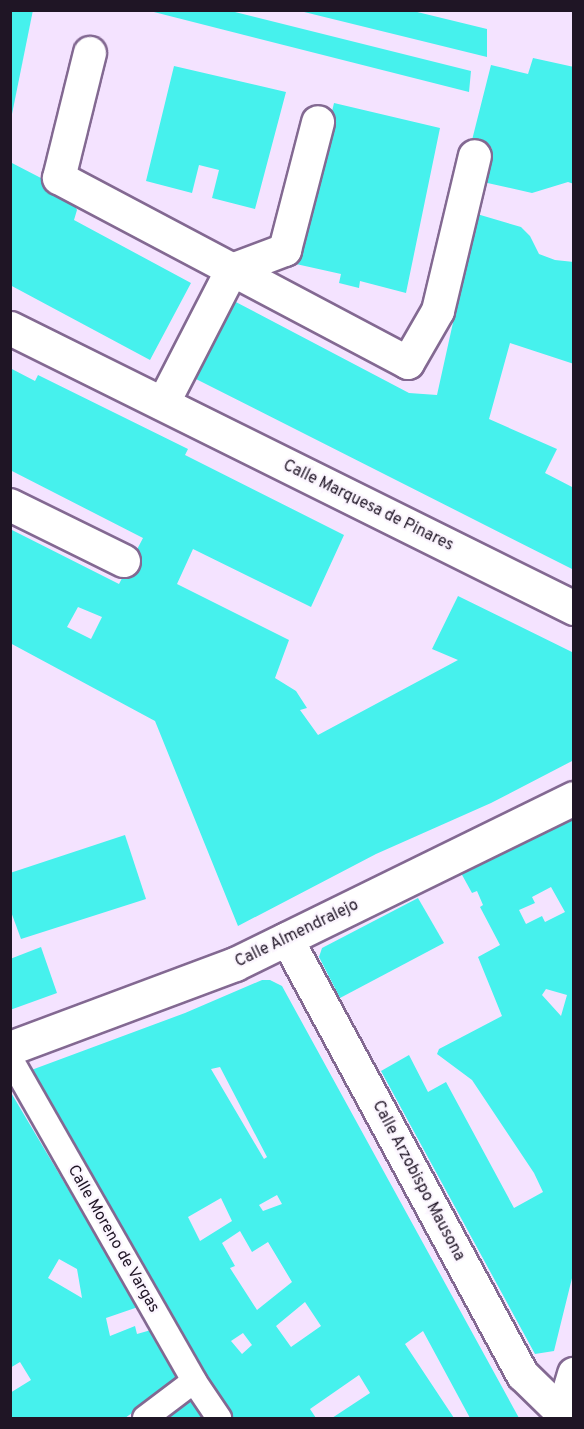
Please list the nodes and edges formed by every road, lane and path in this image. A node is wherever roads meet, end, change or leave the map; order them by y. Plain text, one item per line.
1 (90, 53) dead end
2 (318, 122) dead end
3 (475, 156) dead end
4 (232, 270) junction
5 (10, 328) edge
6 (163, 404) junction
7 (10, 505) edge
8 (124, 561) dead end
9 (573, 608) edge
10 (573, 798) edge
11 (287, 939) junction
12 (10, 1048) edge
13 (10, 1058) edge
14 (573, 1374) edge
15 (194, 1381) junction
16 (561, 1416) edge
17 (145, 1419) edge
18 (219, 1419) edge

1 - 4 street
2 - 4 street
3 - 4 street
4 - 6 street
5 - 6 main road, Calle Marquesa de Pinares
6 - 9 main road, Calle Marquesa de Pinares
7 - 8 street
10 - 11 main road, Calle Almendralejo
11 - 12 main road, Calle Almendralejo
11 - 16 street, Calle Arzobispo Mausona
13 - 15 street, Calle Moreno de Vargas
14 - 16 street
15 - 17 street
15 - 18 street, Calle Moreno de Vargas

